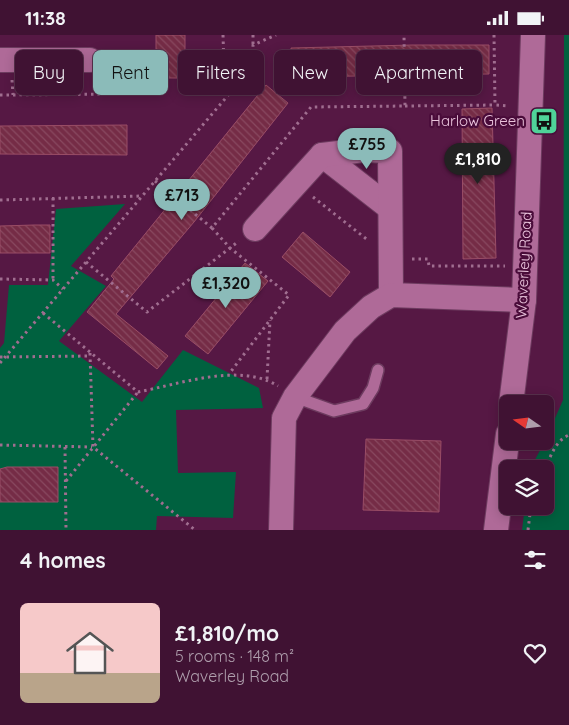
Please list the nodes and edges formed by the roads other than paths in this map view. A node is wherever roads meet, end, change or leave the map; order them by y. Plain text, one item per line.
1 (533, 35) edge
2 (0, 60) edge
3 (90, 60) dead end
4 (322, 155) junction
5 (390, 208) junction
6 (255, 229) road end
7 (391, 295) junction
8 (524, 300) junction
9 (378, 369) dead end
10 (512, 395) edge
11 (295, 397) junction
12 (506, 450) edge
13 (281, 530) edge
14 (496, 530) edge

1 - 8 street, Waverley Road
2 - 3 street
4 - 5 street
4 - 5 street
4 - 6 street
5 - 7 street
7 - 8 street
7 - 11 street
8 - 10 street, Waverley Road
9 - 11 lane
11 - 13 street
12 - 14 street

